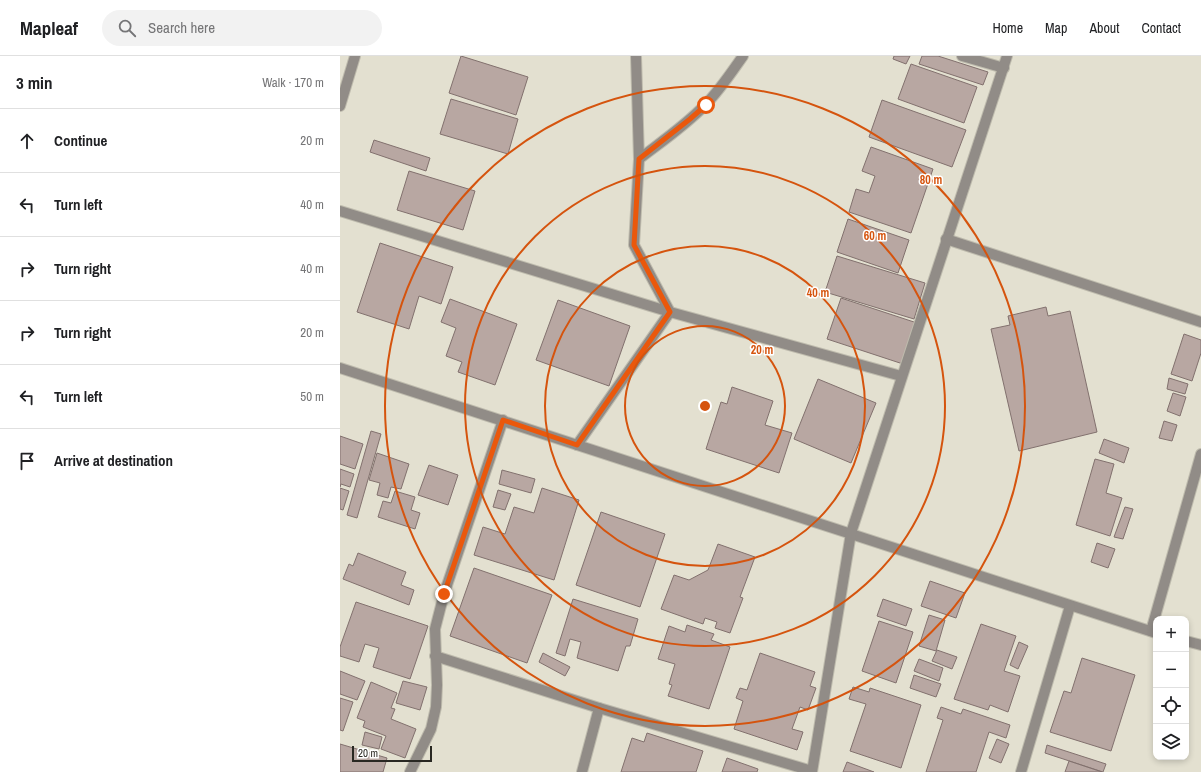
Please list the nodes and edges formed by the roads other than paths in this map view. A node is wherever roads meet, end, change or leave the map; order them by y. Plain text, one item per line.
1 (355, 56) edge
2 (636, 56) edge
3 (742, 56) edge
4 (962, 56) edge
5 (1007, 56) edge
6 (1004, 68) junction
7 (340, 106) edge
8 (639, 159) junction
9 (340, 211) edge
10 (946, 239) junction
11 (670, 312) junction
12 (1201, 322) edge
13 (340, 368) edge
14 (901, 376) junction
15 (503, 420) junction
16 (577, 445) junction
17 (1201, 454) edge
18 (851, 533) junction
19 (1070, 606) junction
20 (1157, 616) edge
21 (1153, 632) edge
22 (1189, 642) edge
23 (1201, 645) edge
24 (435, 656) junction
25 (599, 708) junction
26 (812, 771) edge
27 (410, 772) edge
28 (582, 772) edge
29 (1021, 772) edge

1 - 7 street
2 - 8 street
3 - 8 street
4 - 6 street
5 - 6 street
6 - 10 street
8 - 11 street
9 - 11 street
10 - 12 street
10 - 14 street
11 - 14 street
11 - 16 street
13 - 15 street
14 - 18 street
15 - 16 street
15 - 24 street
16 - 18 street
17 - 20 street
18 - 19 street
18 - 26 street
19 - 21 street
19 - 29 street
22 - 23 street
24 - 25 street
24 - 27 street
25 - 26 street
25 - 28 street

